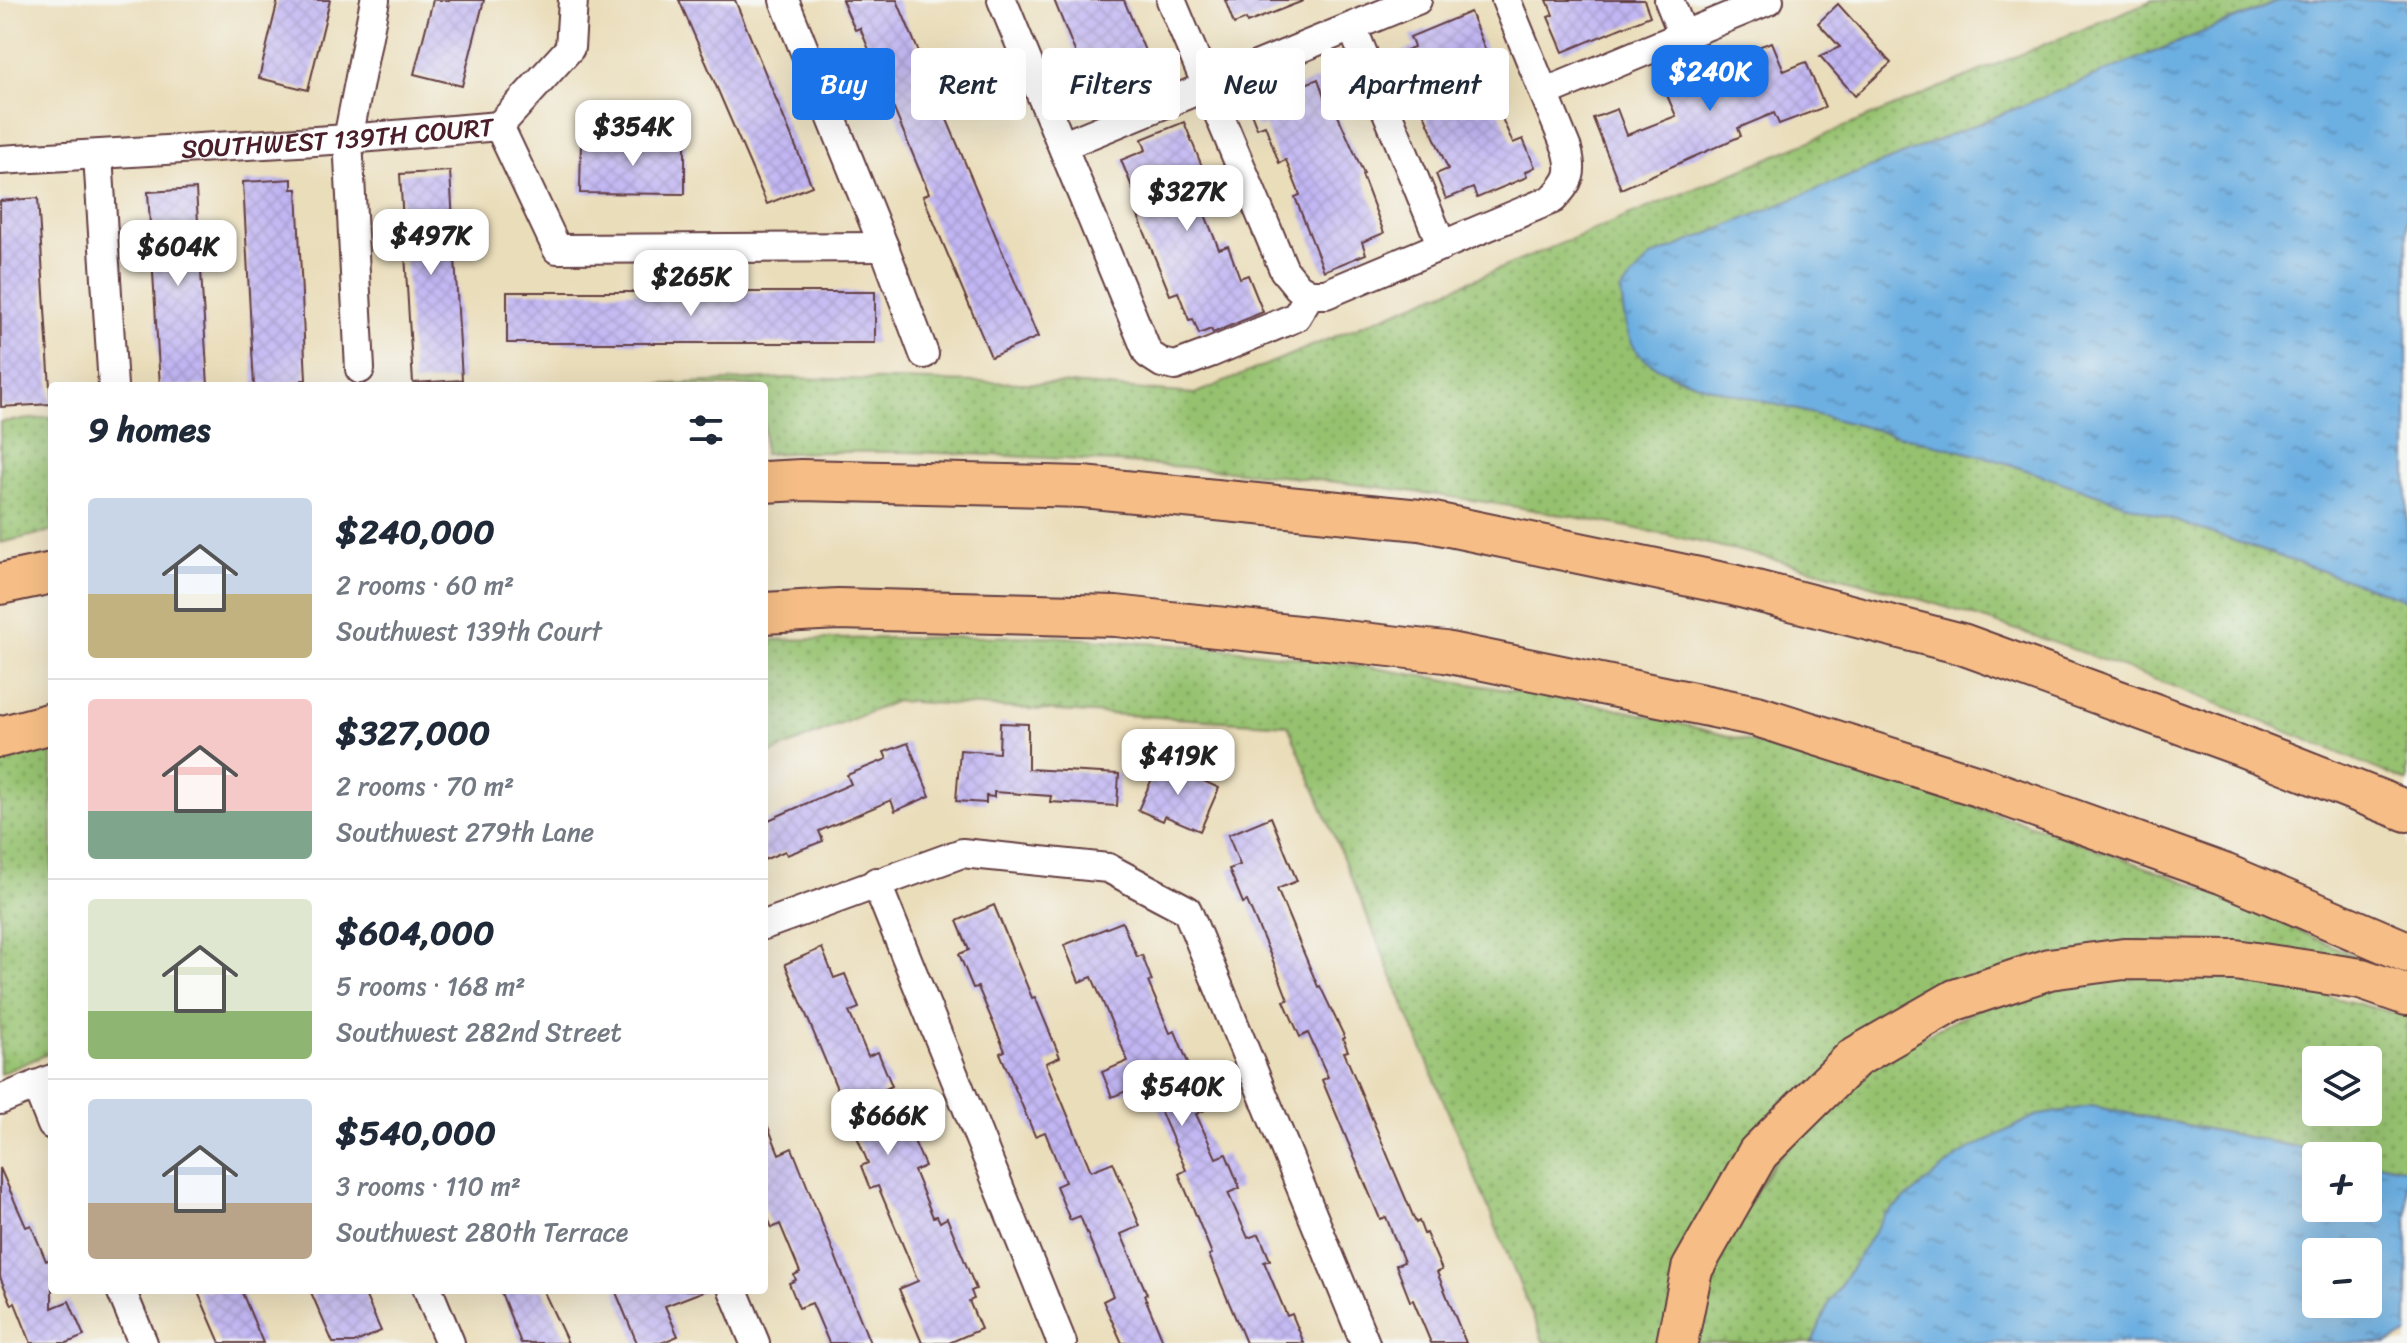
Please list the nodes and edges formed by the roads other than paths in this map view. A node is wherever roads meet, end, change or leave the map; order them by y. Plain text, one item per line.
1 (375, 0) edge
2 (573, 0) edge
3 (784, 0) edge
4 (1002, 0) edge
5 (1171, 0) edge
6 (1417, 0) edge
7 (1506, 0) edge
8 (1669, 0) edge
9 (1769, 0) edge
10 (1352, 27) junction
11 (1683, 35) junction
12 (1300, 48) edge
13 (1196, 60) edge
14 (1196, 91) edge
15 (1544, 93) junction
16 (1221, 120) edge
17 (499, 126) junction
18 (348, 139) junction
19 (1064, 145) junction
20 (98, 156) junction
21 (0, 160) edge
22 (1442, 246) junction
23 (884, 247) junction
24 (1310, 294) junction
25 (924, 354) dead end
26 (360, 369) dead end
27 (113, 382) edge
28 (768, 482) edge
29 (48, 574) edge
30 (0, 584) edge
31 (768, 613) edge
32 (48, 698) edge
33 (0, 708) edge
34 (48, 724) edge
35 (0, 737) edge
36 (2407, 811) edge
37 (876, 882) junction
38 (768, 923) edge
39 (2407, 952) edge
40 (2407, 995) edge
41 (44, 1082) edge
42 (0, 1100) edge
43 (48, 1104) edge
44 (123, 1294) edge
45 (430, 1294) edge
46 (735, 1294) edge
47 (143, 1343) edge
48 (450, 1343) edge
49 (755, 1343) edge
50 (1062, 1343) edge
51 (1365, 1343) edge
52 (1677, 1343) edge

1 - 18 street
2 - 17 street
3 - 23 street
4 - 19 street
5 - 13 street
6 - 10 street
7 - 15 street
8 - 11 street
9 - 11 street
10 - 12 street
10 - 22 street
11 - 15 street
14 - 19 street
15 - 22 street
16 - 24 street
17 - 18 street, SOUTHWEST 139TH COURT
17 - 23 street, SOUTHWEST 139TH COURT
18 - 20 street, SOUTHWEST 139TH COURT
18 - 26 street
19 - 24 street
20 - 21 street, SOUTHWEST 139TH COURT
20 - 27 street
22 - 24 street
23 - 25 street
28 - 36 highway
29 - 30 highway
31 - 39 highway
32 - 33 highway
34 - 35 highway
37 - 38 street
37 - 50 street
37 - 51 street
40 - 52 highway
41 - 42 street
41 - 43 street
44 - 47 street
45 - 48 street
46 - 49 street

